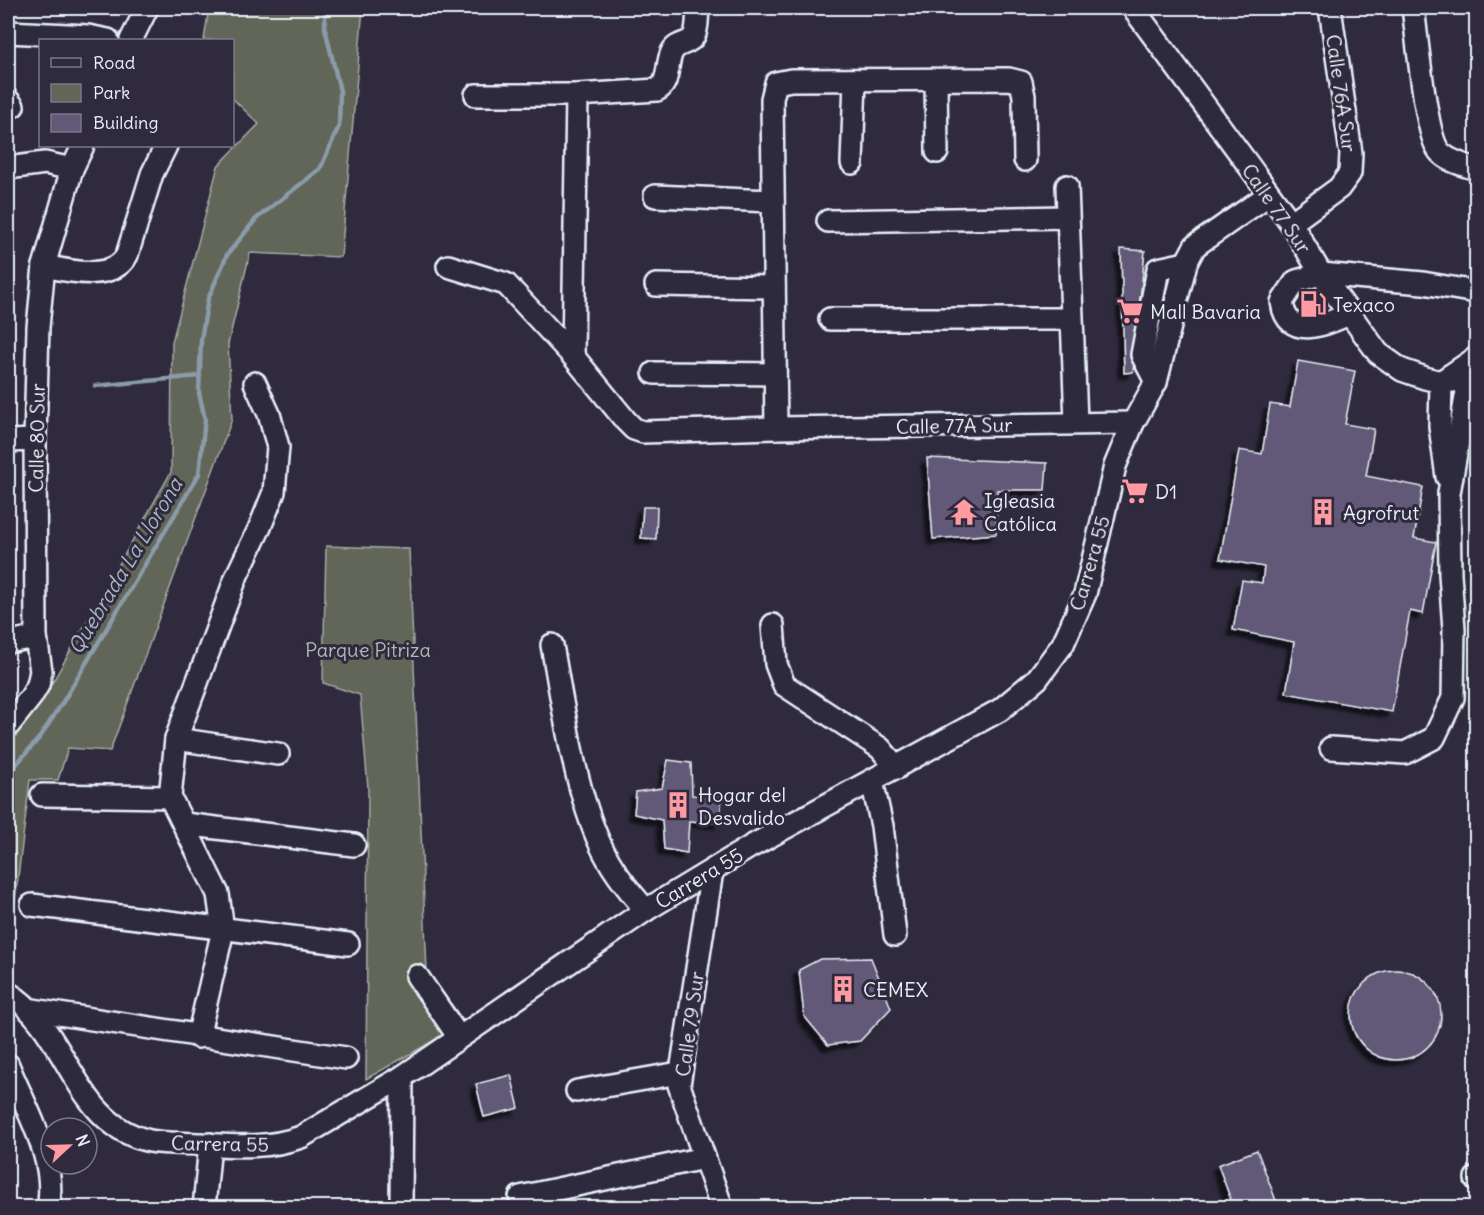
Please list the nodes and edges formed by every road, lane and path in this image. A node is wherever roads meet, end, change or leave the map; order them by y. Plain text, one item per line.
1 (147, 8) edge
2 (698, 8) edge
3 (1133, 8) edge
4 (1330, 8) edge
5 (1413, 8) edge
6 (8, 32) edge
7 (103, 39) edge
8 (132, 39) edge
9 (855, 80) junction
10 (936, 80) junction
11 (476, 95) dead end
12 (577, 95) junction
13 (83, 147) edge
14 (166, 147) edge
15 (937, 152) dead end
16 (1025, 160) dead end
17 (852, 163) dead end
18 (8, 168) edge
19 (72, 169) junction
20 (1476, 169) edge
21 (1067, 186) dead end
22 (1268, 195) junction
23 (655, 196) dead end
24 (773, 201) junction
25 (1067, 217) junction
26 (828, 221) dead end
27 (1291, 223) junction
28 (44, 266) junction
29 (448, 266) dead end
30 (1321, 274) junction
31 (656, 285) dead end
32 (774, 287) junction
33 (1476, 291) edge
34 (1349, 314) junction
35 (830, 319) dead end
36 (1071, 319) junction
37 (573, 356) junction
38 (1476, 358) edge
39 (654, 373) dead end
40 (775, 374) junction
41 (1473, 379) edge
42 (1440, 382) junction
43 (255, 383) dead end
44 (1076, 423) junction
45 (1133, 423) junction
46 (776, 428) junction
47 (35, 440) junction
48 (8, 441) edge
49 (1449, 493) junction
50 (773, 626) dead end
51 (36, 637) junction
52 (8, 642) edge
53 (552, 645) dead end
54 (8, 726) edge
55 (177, 740) junction
56 (1332, 748) dead end
57 (278, 754) dead end
58 (897, 768) junction
59 (872, 782) junction
60 (42, 795) dead end
61 (170, 797) junction
62 (184, 824) junction
63 (354, 845) dead end
64 (712, 871) junction
65 (32, 905) dead end
66 (646, 910) junction
67 (223, 930) junction
68 (895, 935) dead end
69 (348, 944) dead end
70 (417, 976) dead end
71 (8, 993) edge
72 (33, 1011) junction
73 (458, 1036) junction
74 (198, 1037) junction
75 (346, 1058) dead end
76 (8, 1065) edge
77 (679, 1072) junction
78 (402, 1077) junction
79 (12, 1090) edge
80 (577, 1090) dead end
81 (210, 1144) junction
82 (704, 1158) junction
83 (522, 1202) edge
84 (48, 1208) edge
85 (204, 1208) edge
86 (401, 1208) edge
87 (722, 1208) edge

1 - 8 street
2 - 12 street
3 - 22 street, Calle 77 Sur
4 - 27 street, Calle 76A Sur
5 - 20 street
6 - 7 street
9 - 10 street
9 - 17 street
9 - 24 street
10 - 15 street
10 - 16 street
11 - 12 street
12 - 37 street
13 - 19 street, Calle 80 Sur
14 - 28 street
18 - 19 street
19 - 28 street, Calle 80 Sur
21 - 25 street
22 - 27 street, Calle 77 Sur
22 - 45 street, Carrera 55
23 - 24 street
24 - 32 street
25 - 26 street
25 - 36 street
27 - 30 street, Calle 77 Sur
28 - 47 street, Calle 80 Sur
29 - 37 street
30 - 33 street
30 - 34 street, Calle 77 Sur
30 - 34 street
31 - 32 street
32 - 40 street
34 - 42 street, Calle 77 Sur
35 - 36 street
36 - 44 street
37 - 46 street, Calle 77A Sur
38 - 42 street
39 - 40 street
40 - 46 street
41 - 42 street, Calle 77 Sur
41 - 49 street
42 - 49 street
43 - 55 street
44 - 45 street, Calle 77A Sur
44 - 46 street, Calle 77A Sur
45 - 58 street, Carrera 55
47 - 48 street
47 - 51 street, Calle 80 Sur
49 - 56 street
50 - 58 street
51 - 52 street
51 - 54 street, Calle 80 Sur
53 - 66 street
55 - 57 street
55 - 61 street
58 - 59 street, Carrera 55
59 - 64 street, Carrera 55
59 - 68 street
60 - 61 street
61 - 62 street
62 - 63 street
62 - 67 street
64 - 66 street, Carrera 55
64 - 77 street, Calle 79 Sur
65 - 67 street
66 - 73 street, Carrera 55
67 - 69 street
67 - 74 street
70 - 73 street
71 - 72 street, Carrera 55
72 - 74 street
72 - 81 street, Carrera 55
73 - 78 street, Carrera 55
74 - 75 street
76 - 79 street
77 - 80 street
77 - 82 street, Calle 79 Sur
78 - 81 street, Carrera 55
78 - 86 street
79 - 84 street
81 - 85 street
82 - 83 street
82 - 87 street, Calle 79 Sur

